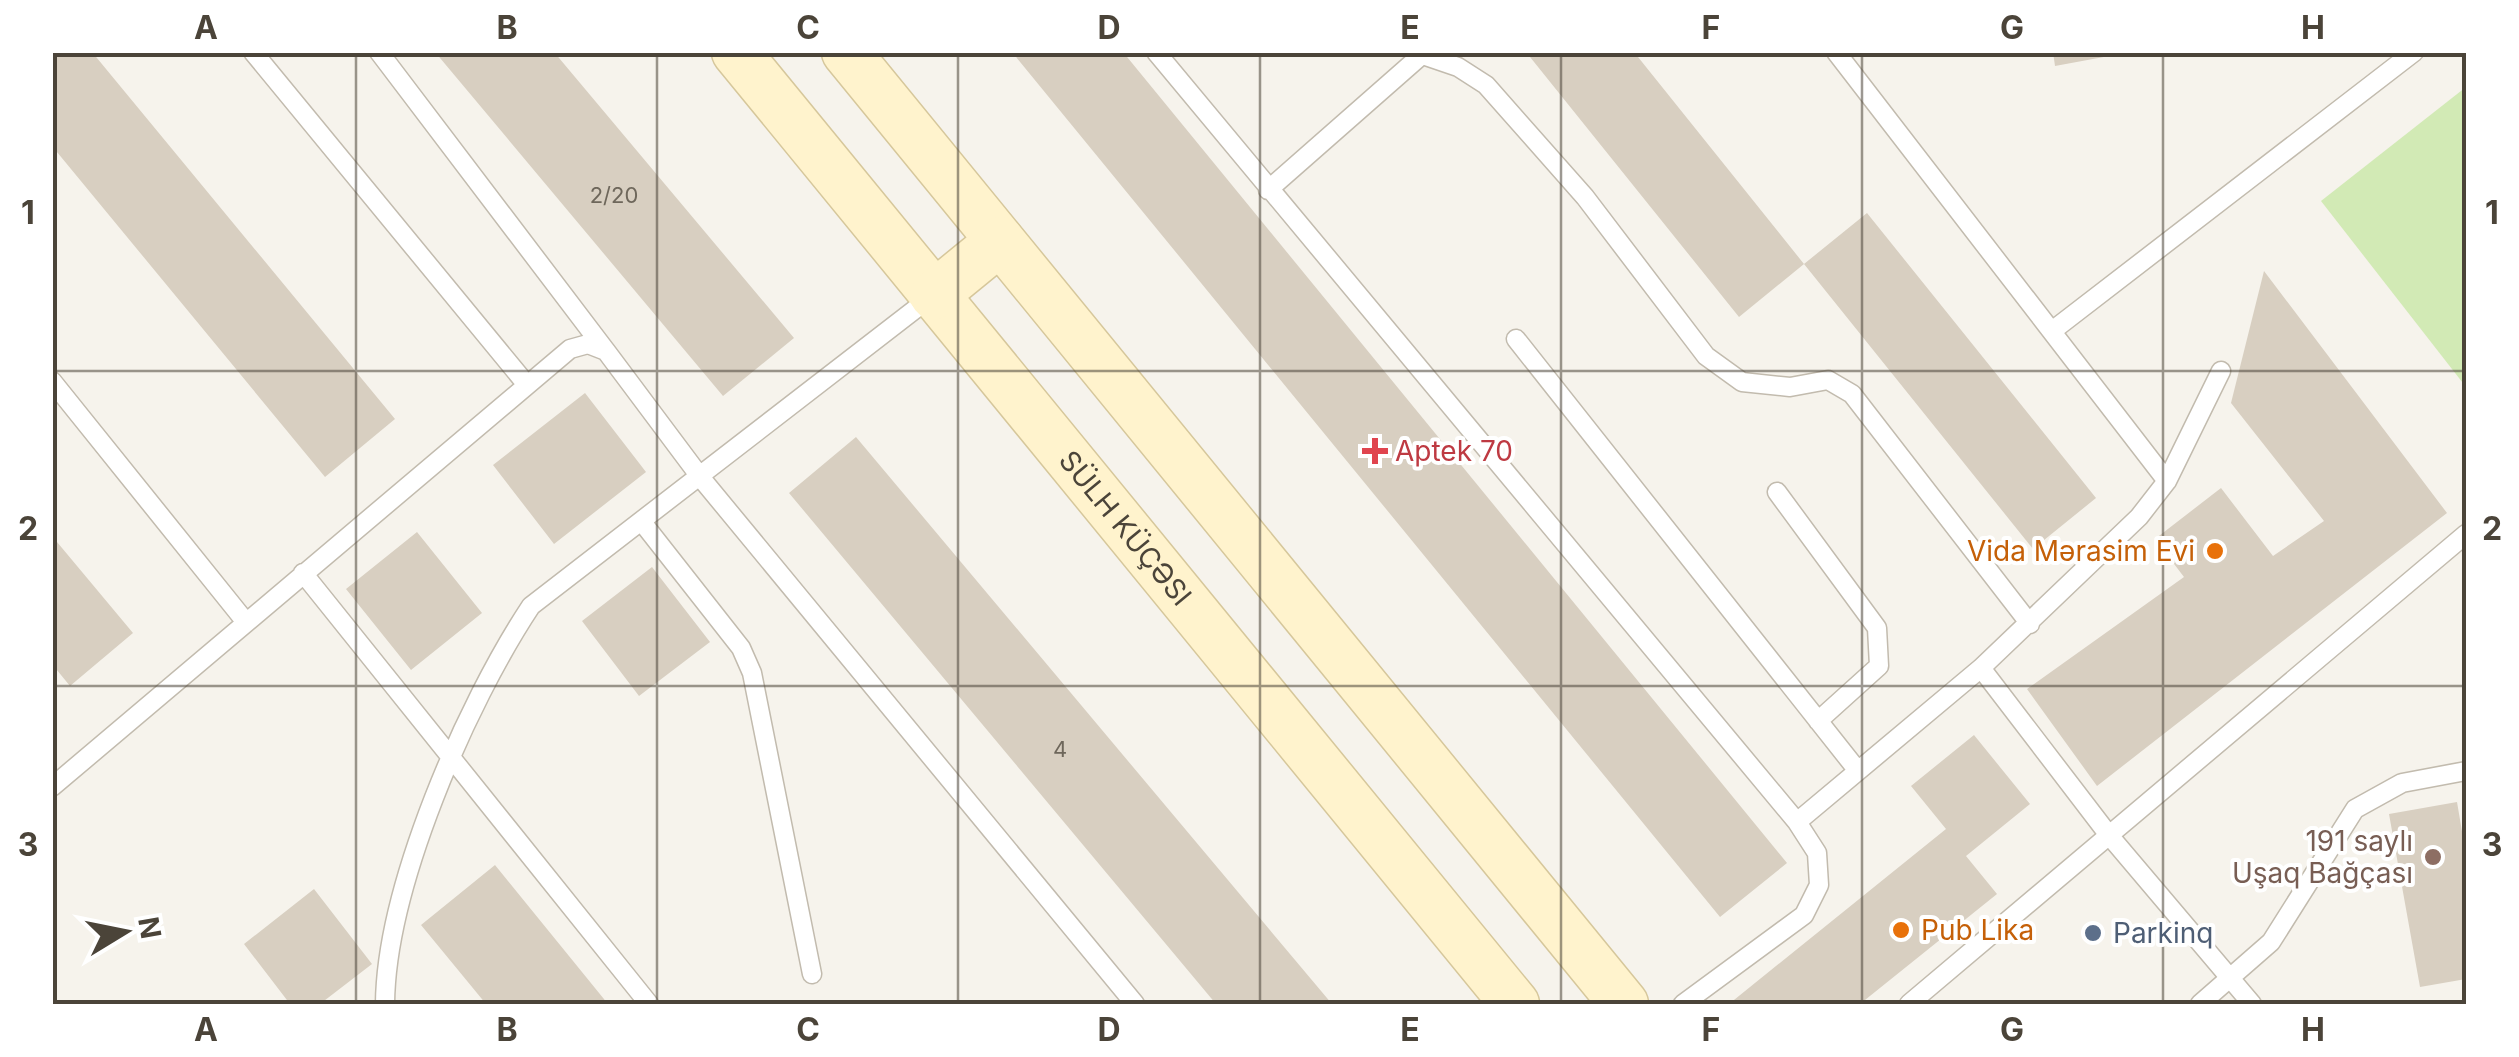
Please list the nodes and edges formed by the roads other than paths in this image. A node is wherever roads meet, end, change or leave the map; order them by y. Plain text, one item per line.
1 (253, 52) edge
2 (379, 52) edge
3 (736, 52) edge
4 (846, 52) edge
5 (1156, 52) edge
6 (1836, 52) edge
7 (2414, 52) edge
8 (1420, 53) edge
9 (1268, 190) junction
10 (1000, 241) junction
11 (934, 295) junction
12 (2052, 331) junction
13 (1516, 339) dead end
14 (606, 351) junction
15 (2222, 370) dead end
16 (52, 381) edge
17 (527, 384) junction
18 (701, 478) junction
19 (2167, 481) junction
20 (1777, 492) dead end
21 (642, 522) junction
22 (2466, 534) edge
23 (303, 573) junction
24 (245, 620) junction
25 (2030, 624) junction
26 (1981, 668) junction
27 (1818, 720) junction
28 (451, 758) junction
29 (1858, 770) junction
30 (2466, 771) edge
31 (52, 787) edge
32 (1796, 822) junction
33 (2108, 834) junction
34 (812, 974) dead end
35 (2229, 980) junction
36 (385, 1004) edge
37 (649, 1004) edge
38 (1134, 1004) edge
39 (1515, 1004) edge
40 (1624, 1004) edge
41 (1683, 1004) edge
42 (1909, 1004) edge
43 (2200, 1004) edge
44 (2252, 1004) edge

1 - 17 lane
2 - 14 lane
3 - 11 main road, SÜLH KÜÇƏSI
4 - 10 main road
5 - 9 lane
6 - 12 lane
7 - 12 lane
8 - 9 lane
8 - 25 lane
9 - 32 lane
10 - 11 main road
10 - 40 main road
11 - 18 lane
11 - 39 main road, SÜLH KÜÇƏSI
12 - 19 lane
13 - 27 lane
14 - 17 lane
14 - 18 lane
15 - 19 lane
16 - 24 lane
17 - 23 lane
18 - 21 lane
18 - 38 lane
19 - 25 lane
20 - 27 lane
21 - 28 lane
21 - 34 lane
22 - 33 lane
23 - 24 lane
23 - 28 lane
24 - 31 lane
25 - 26 lane
26 - 29 lane
26 - 33 lane
27 - 29 lane
28 - 36 lane
28 - 37 lane
29 - 32 lane
30 - 35 lane
32 - 41 lane
33 - 35 lane
33 - 42 lane
35 - 43 lane
35 - 44 lane

